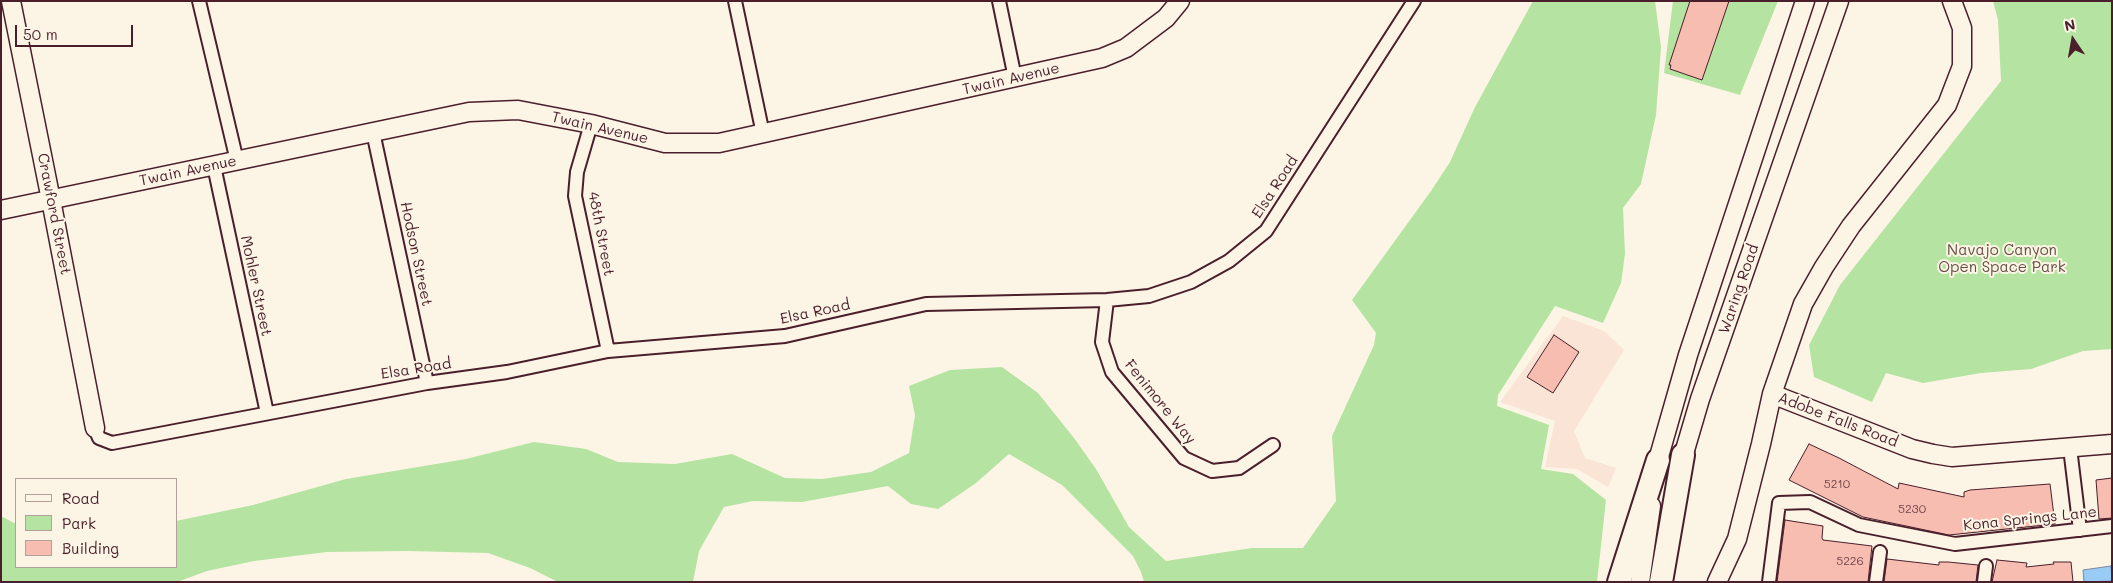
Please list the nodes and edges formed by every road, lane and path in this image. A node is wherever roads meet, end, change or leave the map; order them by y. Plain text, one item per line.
1 (11, 1) edge
2 (200, 1) edge
3 (735, 1) edge
4 (999, 1) edge
5 (1180, 1) edge
6 (1414, 1) edge
7 (1805, 1) edge
8 (1839, 1) edge
9 (1952, 1) edge
10 (1015, 78) junction
11 (591, 124) junction
12 (373, 132) junction
13 (763, 134) junction
14 (237, 161) junction
15 (214, 166) junction
16 (52, 200) junction
17 (1, 210) edge
18 (1107, 300) junction
19 (608, 350) junction
20 (427, 383) junction
21 (1772, 394) junction
22 (266, 413) junction
23 (95, 428) joint
24 (2112, 444) edge
25 (1273, 445) dead end
26 (2070, 448) junction
27 (1684, 455) junction
28 (1658, 460) junction
29 (2112, 526) edge
30 (2080, 530) junction
31 (1880, 552) dead end
32 (1986, 566) dead end
33 (1619, 582) edge
34 (1640, 582) edge
35 (1654, 582) edge
36 (1661, 582) edge
37 (1717, 582) edge
38 (1769, 582) edge
39 (1876, 582) edge
40 (1984, 582) edge

1 - 16 street, Crawford Street
2 - 14 street
3 - 13 street
4 - 10 street
5 - 10 street, Twain Avenue
6 - 18 street, Elsa Road
7 - 28 street, Waring Road
8 - 27 street, Waring Road
9 - 21 street, Adobe Falls Road
10 - 13 street, Twain Avenue
11 - 12 street, Twain Avenue
11 - 13 street, Twain Avenue
11 - 19 street, 48th Street
12 - 14 street, Twain Avenue
12 - 20 street, Hodson Street
14 - 15 street, Twain Avenue
15 - 16 street, Twain Avenue
15 - 22 street, Mohler Street
16 - 17 street, Twain Avenue
16 - 23 street, Crawford Street
18 - 19 street, Elsa Road
18 - 25 street, Fenimore Way
19 - 20 street, Elsa Road
20 - 22 street, Elsa Road
21 - 26 street, Adobe Falls Road
21 - 37 street
22 - 23 street, Elsa Road
24 - 26 street, Adobe Falls Road
26 - 30 street
27 - 35 street, Waring Road
27 - 36 highway
28 - 33 highway
28 - 34 street, Waring Road
29 - 30 street, Kona Springs Lane
30 - 38 street, Kona Springs Lane
31 - 39 street
32 - 40 street

